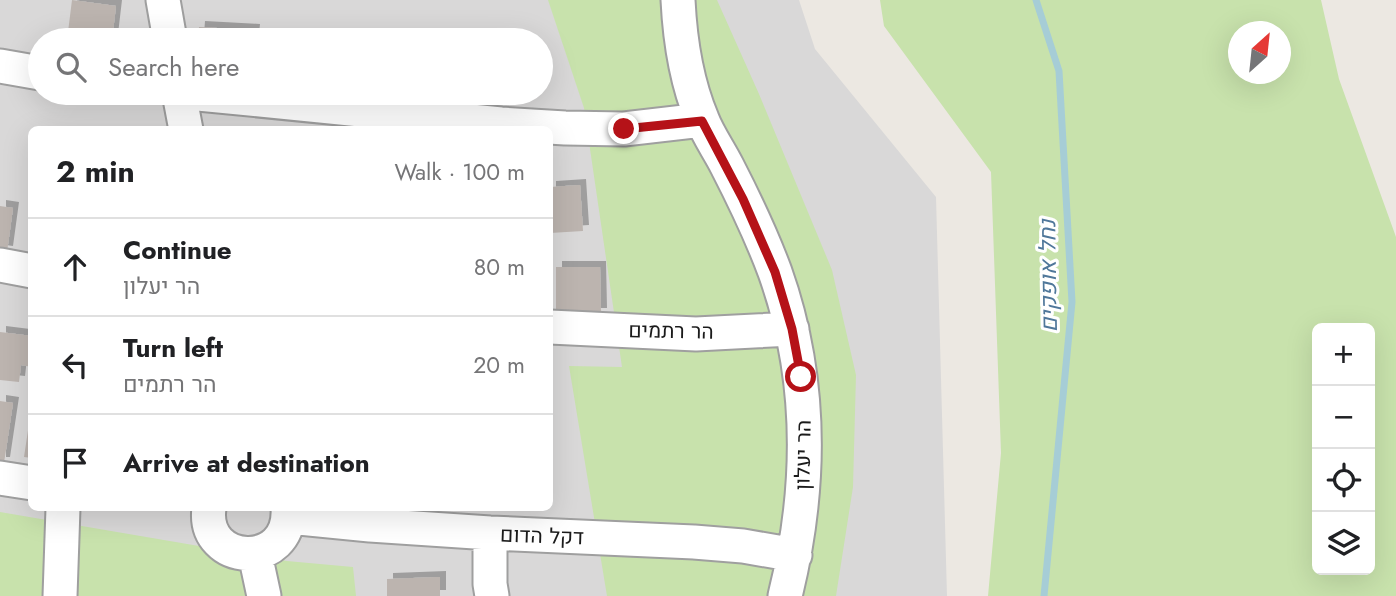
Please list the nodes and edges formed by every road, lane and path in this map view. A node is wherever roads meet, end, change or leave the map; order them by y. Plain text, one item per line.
1 (163, 0) edge
2 (678, 0) edge
3 (168, 28) edge
4 (0, 66) edge
5 (28, 71) edge
6 (181, 105) edge
7 (309, 105) edge
8 (702, 121) junction
9 (185, 126) edge
10 (533, 126) edge
11 (553, 127) edge
12 (0, 265) edge
13 (28, 270) edge
14 (553, 327) edge
15 (792, 329) junction
16 (0, 478) edge
17 (28, 482) edge
18 (63, 511) edge
19 (202, 511) edge
20 (289, 512) edge
21 (490, 533) junction
22 (255, 554) junction
23 (795, 555) junction
24 (60, 596) edge
25 (264, 596) edge
26 (492, 596) edge
27 (785, 596) edge

1 - 3 street
2 - 8 street, הר יעלון
4 - 5 street
6 - 9 street
7 - 10 street
8 - 11 street
8 - 15 street, הר יעלון
12 - 13 street
14 - 15 street, הר רתמים
15 - 23 street, הר יעלון
16 - 17 street
18 - 24 street
19 - 22 street
20 - 21 street, דקל הדום
20 - 22 street
21 - 23 street, דקל הדום
21 - 26 street
22 - 25 street
23 - 27 street, הר יעלון

